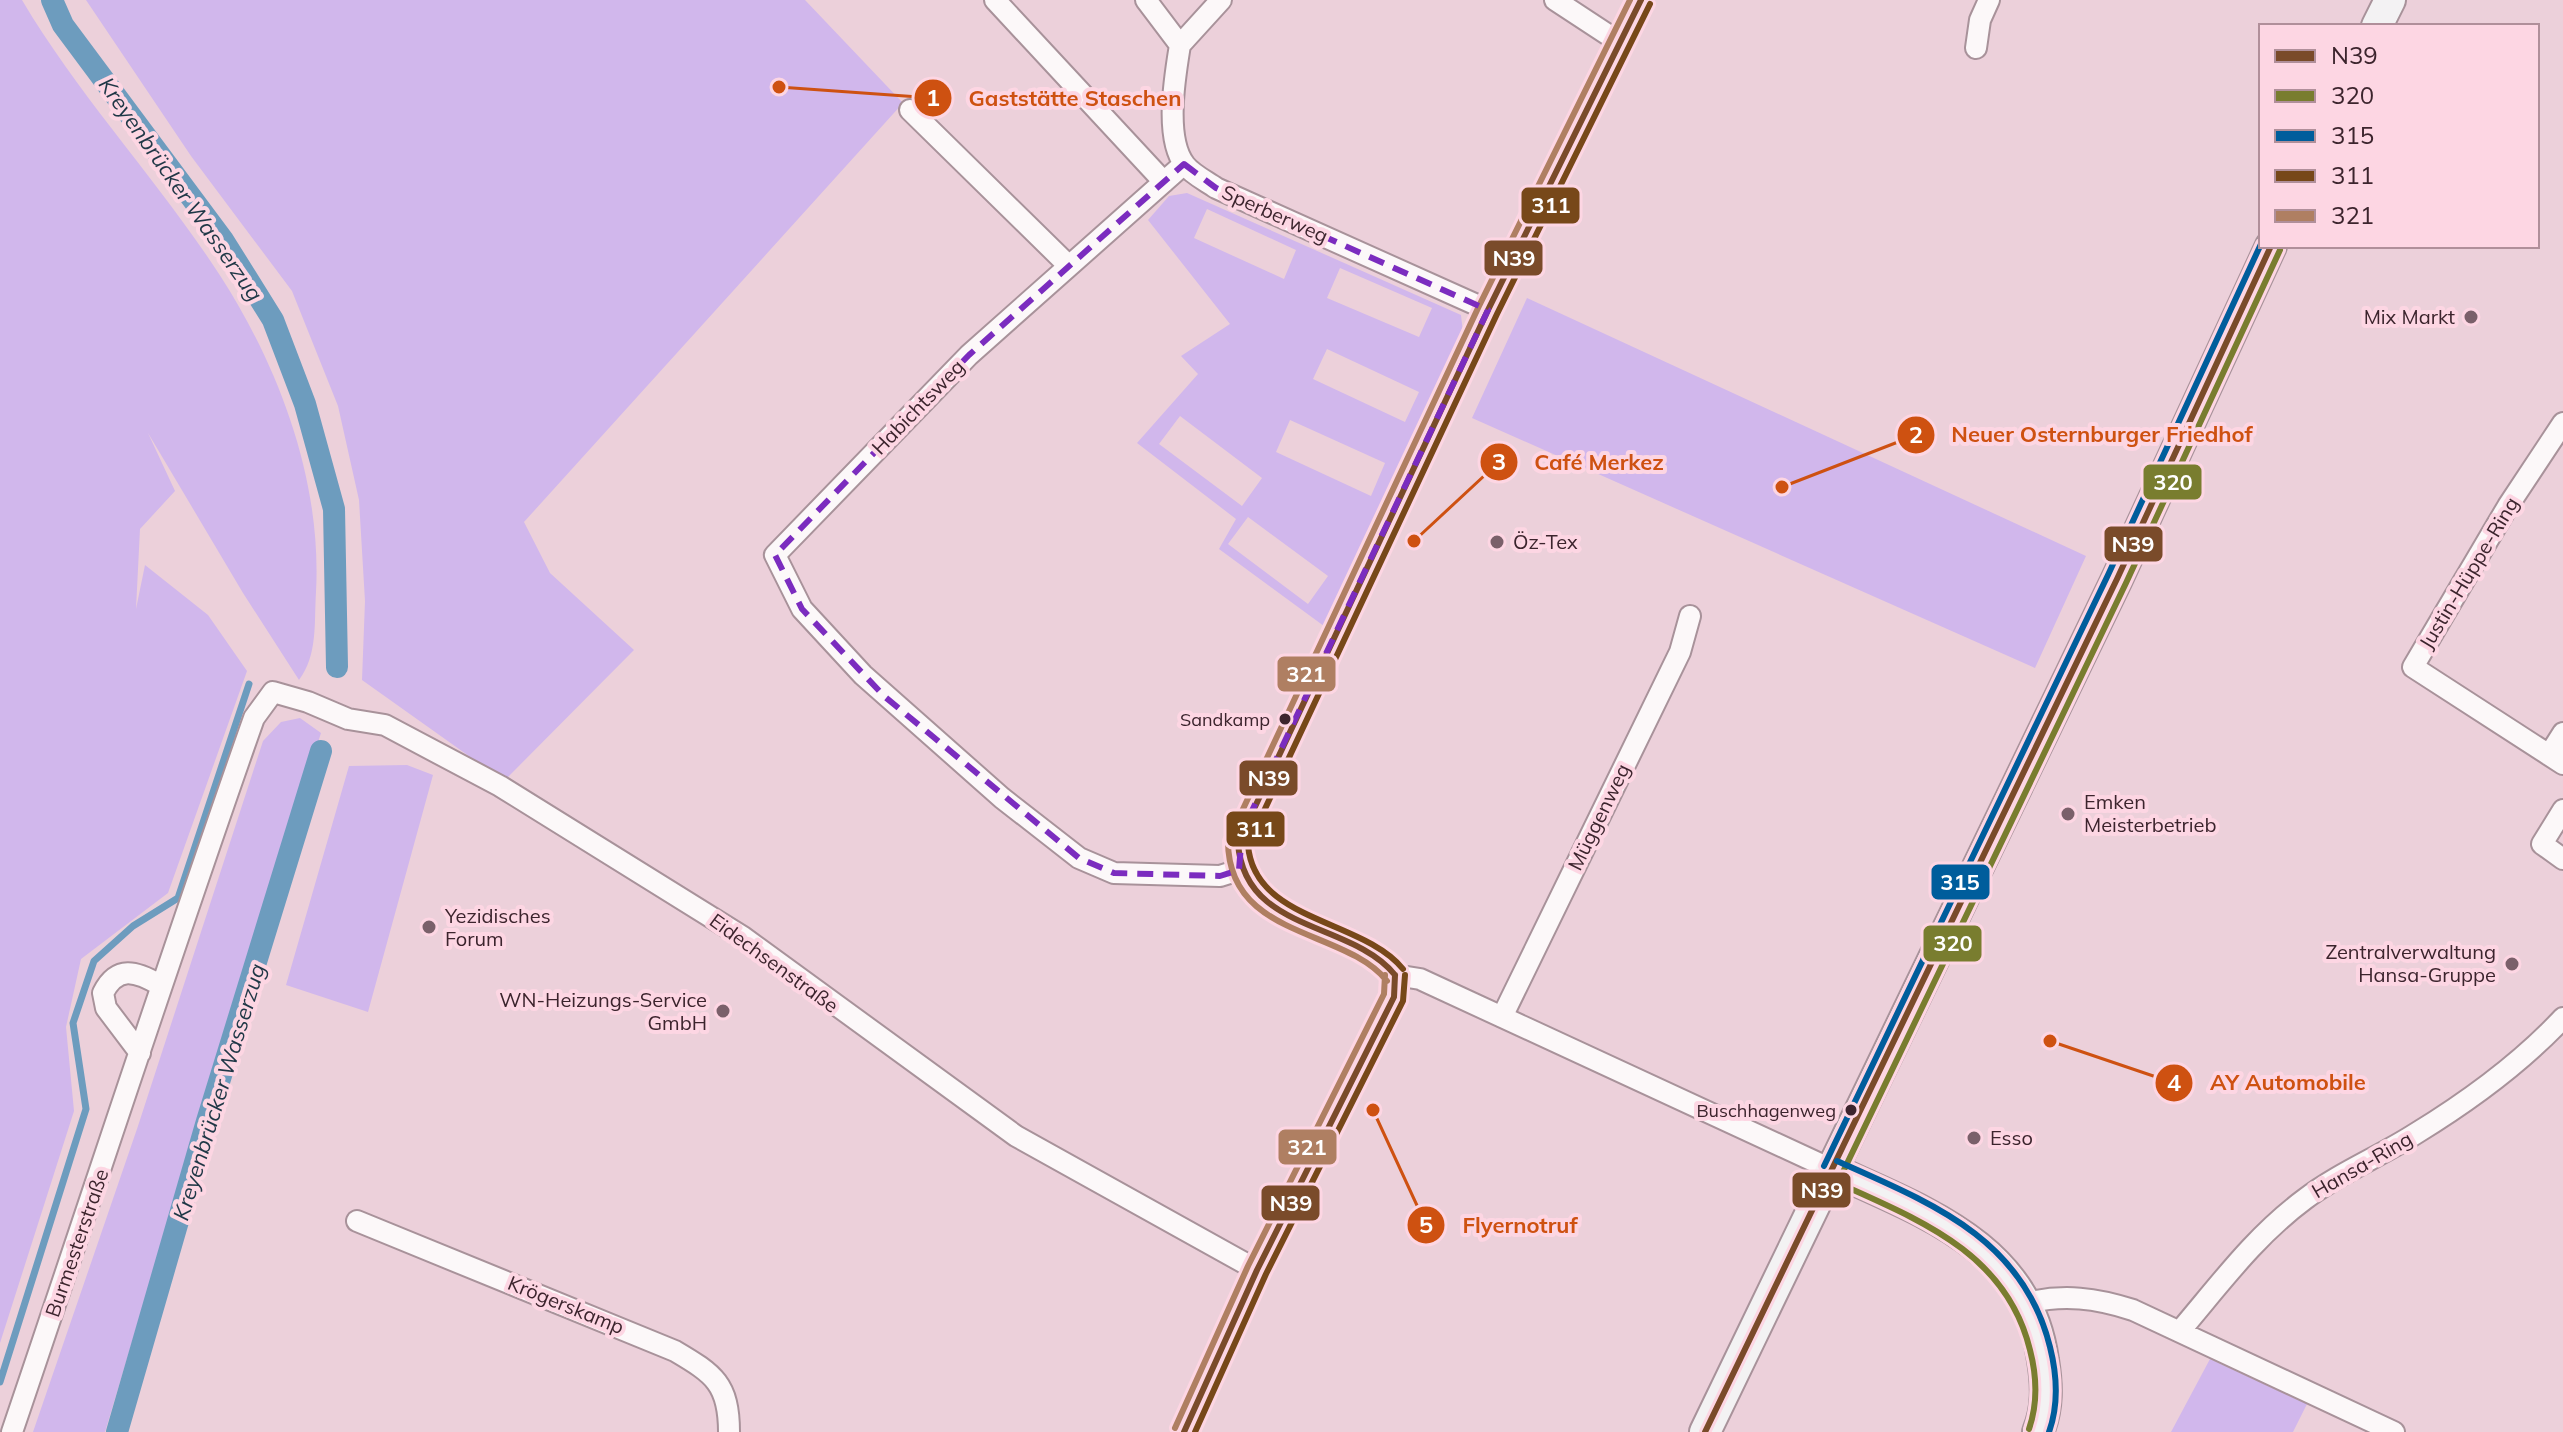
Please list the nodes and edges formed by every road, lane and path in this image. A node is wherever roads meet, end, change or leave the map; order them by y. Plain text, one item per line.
1 (995, 0) edge
2 (1146, 0) edge
3 (1221, 0) edge
4 (1555, 0) edge
5 (1641, 0) edge
6 (1989, 0) edge
7 (2390, 0) edge
8 (2378, 24) edge
9 (1619, 42) junction
10 (1180, 45) junction
11 (1976, 48) dead end
12 (910, 110) dead end
13 (1184, 164) junction
14 (1164, 182) junction
15 (2270, 248) edge
16 (1069, 266) junction
17 (1488, 310) junction
18 (2563, 423) edge
19 (1690, 616) dead end
20 (273, 692) joint
21 (2563, 733) edge
22 (2556, 760) edge
23 (2563, 810) edge
24 (2563, 859) edge
25 (1239, 870) junction
26 (1395, 975) junction
27 (160, 985) junction
28 (1502, 1017) junction
29 (2563, 1018) edge
30 (140, 1053) junction
31 (1833, 1170) junction
32 (357, 1221) dead end
33 (1257, 1270) junction
34 (2026, 1303) junction
35 (2180, 1331) junction
36 (12, 1432) edge
37 (729, 1432) edge
38 (1184, 1432) edge
39 (1705, 1432) edge
40 (2038, 1432) edge
41 (2394, 1432) edge

1 - 14 street
2 - 10 street
3 - 10 street
4 - 9 street
5 - 9 street
6 - 11 street
7 - 8 main road
9 - 17 street
10 - 13 street
12 - 16 street
13 - 14 street, Habichtsweg
13 - 17 street, Sperberweg
14 - 16 street, Habichtsweg
15 - 31 main road
16 - 25 street, Habichtsweg
17 - 25 street
18 - 22 street, Justin-Hüppe-Ring
19 - 28 street, Müggenweg
20 - 27 street, Burmesterstraße
20 - 33 street, Eidechsenstraße
21 - 22 street, Justin-Hüppe-Ring
23 - 24 street
25 - 26 street
26 - 28 street
26 - 33 street
27 - 30 street, Burmesterstraße
27 - 30 street
28 - 31 street
29 - 35 street, Hansa-Ring
30 - 36 street, Burmesterstraße
31 - 34 main road
31 - 39 main road
32 - 37 street, Krögerskamp
33 - 38 street
34 - 35 street
34 - 40 main road
35 - 41 street

